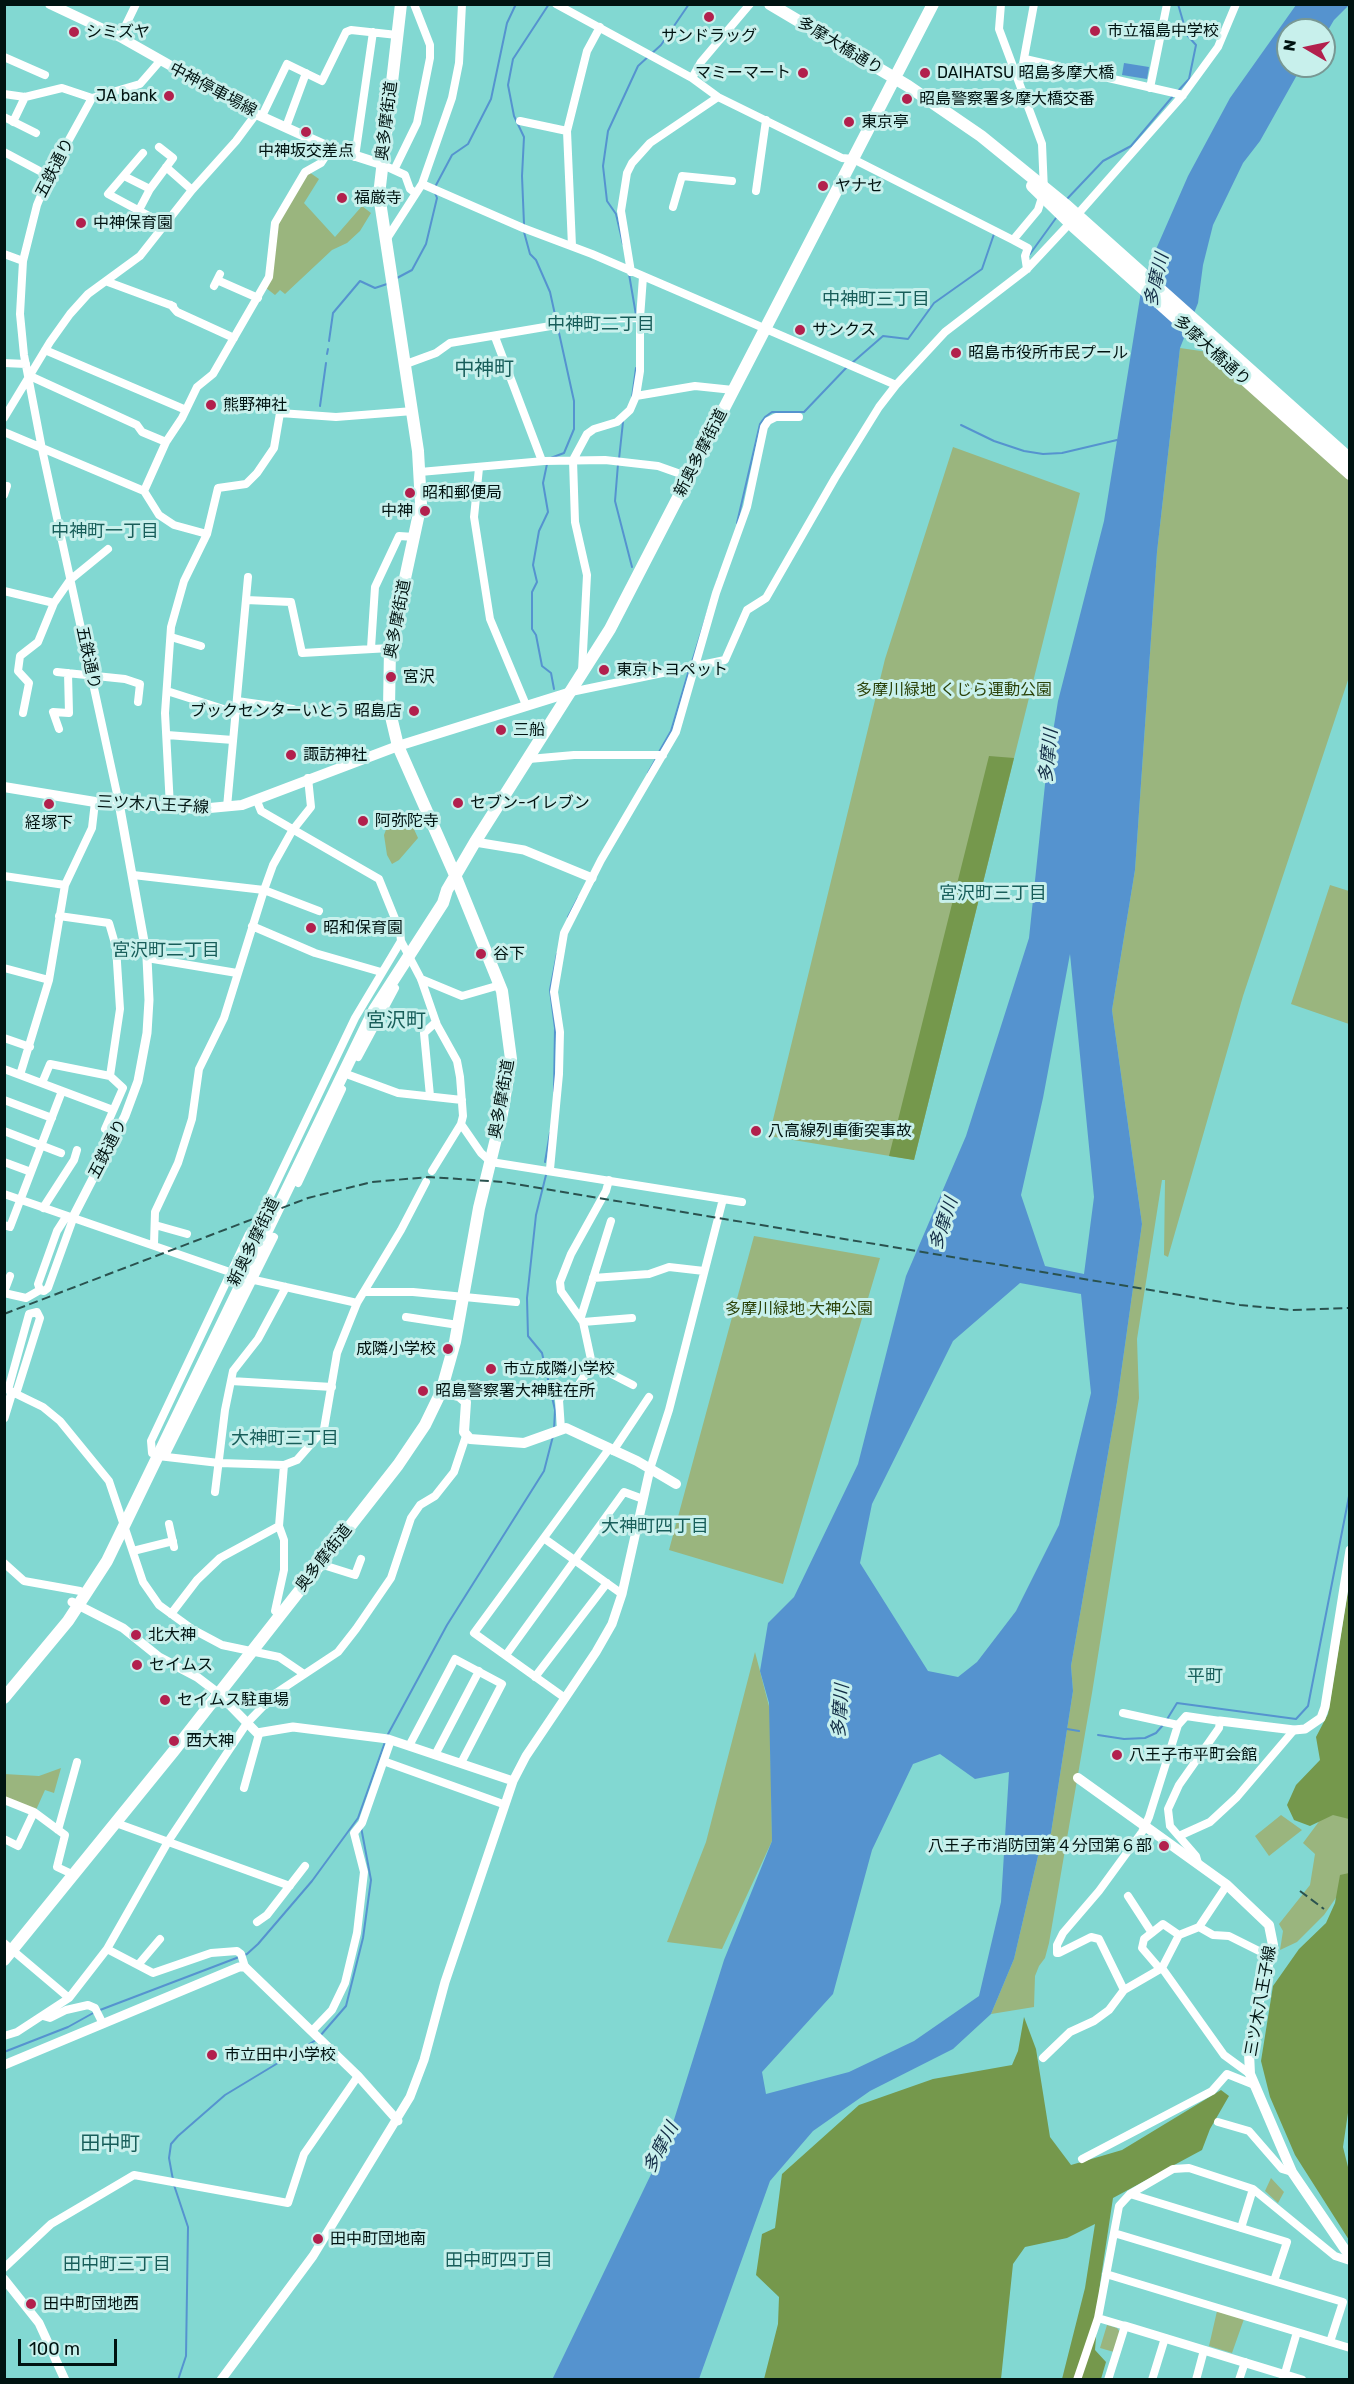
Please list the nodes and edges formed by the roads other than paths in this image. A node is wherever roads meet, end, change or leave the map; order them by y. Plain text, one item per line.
1 (50, 4) edge
2 (135, 4) edge
3 (401, 4) edge
4 (414, 4) edge
5 (462, 4) edge
6 (750, 4) edge
7 (770, 4) edge
8 (933, 4) edge
9 (1001, 4) edge
10 (1034, 4) edge
11 (1167, 4) edge
12 (1236, 4) edge
13 (556, 5) edge
14 (75, 10) edge
15 (600, 27) junction
16 (373, 32) junction
17 (397, 35) junction
18 (120, 38) junction
19 (4, 57) edge
20 (1025, 58) junction
21 (160, 61) junction
22 (306, 73) junction
23 (45, 75) dead end
24 (692, 78) junction
25 (895, 79) junction
26 (1019, 82) junction
27 (1150, 88) junction
28 (4, 94) edge
29 (1178, 94) junction
30 (25, 97) junction
31 (718, 97) junction
32 (92, 99) junction
33 (259, 115) junction
34 (4, 117) edge
35 (766, 120) junction
36 (520, 121) dead end
37 (13, 122) junction
38 (286, 127) junction
39 (567, 131) junction
40 (36, 133) dead end
41 (164, 148) dead end
42 (331, 148) junction
43 (4, 152) edge
44 (143, 153) dead end
45 (355, 157) junction
46 (853, 159) junction
47 (381, 164) junction
48 (166, 167) junction
49 (395, 168) junction
50 (49, 176) junction
51 (124, 176) junction
52 (732, 181) dead end
53 (422, 184) junction
54 (150, 189) junction
55 (192, 189) junction
56 (756, 191) dead end
57 (415, 194) junction
58 (673, 207) dead end
59 (139, 210) junction
60 (1072, 217) junction
61 (164, 224) junction
62 (386, 240) junction
63 (1013, 240) junction
64 (572, 246) junction
65 (4, 254) edge
66 (23, 261) junction
67 (1026, 263) junction
68 (629, 271) junction
69 (643, 277) junction
70 (217, 280) dead end
71 (108, 282) junction
72 (258, 298) junction
73 (638, 318) junction
74 (766, 328) junction
75 (495, 337) junction
76 (234, 338) junction
77 (45, 350) junction
78 (4, 363) edge
79 (26, 364) junction
80 (406, 364) junction
81 (29, 377) junction
82 (896, 385) junction
83 (733, 390) junction
84 (636, 396) junction
85 (186, 410) junction
86 (413, 411) junction
87 (799, 417) dead end
88 (4, 418) edge
89 (4, 432) edge
90 (166, 442) junction
91 (42, 449) junction
92 (1350, 459) edge
93 (573, 460) junction
94 (546, 461) junction
95 (479, 468) junction
96 (420, 472) junction
97 (1350, 474) edge
98 (689, 477) junction
99 (4, 486) edge
100 (144, 491) junction
101 (4, 495) edge
102 (207, 534) junction
103 (414, 537) junction
104 (108, 549) dead end
105 (248, 577) dead end
106 (70, 580) junction
107 (4, 591) edge
108 (246, 600) junction
109 (54, 603) junction
110 (171, 637) junction
111 (201, 646) dead end
112 (371, 648) junction
113 (390, 648) junction
114 (691, 667) junction
115 (57, 672) dead end
116 (68, 673) junction
117 (92, 675) junction
118 (581, 676) junction
119 (168, 691) junction
120 (571, 692) junction
121 (237, 701) junction
122 (138, 702) dead end
123 (526, 705) junction
124 (293, 708) dead end
125 (23, 713) dead end
126 (236, 713) junction
127 (59, 729) dead end
128 (166, 735) junction
129 (233, 740) junction
130 (398, 746) junction
131 (659, 755) junction
132 (529, 759) junction
133 (308, 778) junction
134 (4, 787) edge
135 (256, 801) junction
136 (95, 802) junction
137 (119, 803) junction
138 (170, 807) junction
139 (227, 807) junction
140 (292, 831) junction
141 (476, 842) junction
142 (132, 875) junction
143 (455, 875) junction
144 (4, 876) edge
145 (590, 877) junction
146 (65, 885) junction
147 (264, 890) junction
148 (319, 911) dead end
149 (59, 916) junction
150 (252, 926) junction
151 (402, 943) junction
152 (147, 957) junction
153 (411, 960) junction
154 (4, 968) edge
155 (381, 972) junction
156 (237, 974) junction
157 (421, 979) junction
158 (49, 980) junction
159 (500, 985) junction
160 (436, 1022) junction
161 (4, 1038) edge
162 (30, 1047) junction
163 (4, 1069) edge
164 (20, 1075) junction
165 (349, 1075) junction
166 (110, 1076) junction
167 (42, 1083) junction
168 (62, 1090) junction
169 (430, 1096) junction
170 (4, 1100) edge
171 (462, 1100) junction
172 (114, 1110) junction
173 (312, 1110) junction
174 (327, 1117) junction
175 (52, 1118) junction
176 (460, 1124) junction
177 (105, 1129) dead end
178 (4, 1131) edge
179 (42, 1145) junction
180 (77, 1150) dead end
181 (61, 1153) dead end
182 (491, 1161) junction
183 (4, 1162) edge
184 (550, 1169) junction
185 (432, 1171) dead end
186 (32, 1172) junction
187 (609, 1180) junction
188 (426, 1182) dead end
189 (298, 1183) dead end
190 (4, 1194) edge
191 (269, 1198) dead end
192 (723, 1199) junction
193 (21, 1200) junction
194 (742, 1202) dead end
195 (43, 1208) junction
196 (70, 1218) junction
197 (611, 1221) dead end
198 (4, 1225) edge
199 (155, 1225) junction
200 (187, 1234) dead end
201 (249, 1234) dead end
202 (274, 1237) dead end
203 (154, 1244) junction
204 (704, 1271) junction
205 (233, 1272) junction
206 (10, 1276) dead end
207 (593, 1278) junction
208 (249, 1279) junction
209 (286, 1287) junction
210 (365, 1292) junction
211 (4, 1293) edge
212 (463, 1297) junction
213 (516, 1302) dead end
214 (357, 1303) junction
215 (406, 1317) dead end
216 (632, 1318) dead end
217 (582, 1320) junction
218 (458, 1325) junction
219 (592, 1364) junction
220 (231, 1381) junction
221 (633, 1386) dead end
222 (332, 1387) junction
223 (10, 1391) edge
224 (441, 1392) junction
225 (649, 1397) dead end
226 (4, 1418) edge
227 (556, 1431) junction
228 (466, 1436) junction
229 (611, 1450) junction
230 (158, 1455) junction
231 (219, 1463) junction
232 (284, 1465) junction
233 (650, 1469) junction
234 (675, 1484) dead end
235 (215, 1492) dead end
236 (643, 1499) junction
237 (123, 1520) junction
238 (169, 1524) dead end
239 (279, 1526) junction
240 (545, 1539) junction
241 (1350, 1550) edge
242 (133, 1551) junction
243 (361, 1559) dead end
244 (575, 1560) junction
245 (4, 1563) edge
246 (320, 1564) junction
247 (606, 1583) junction
248 (80, 1591) junction
249 (622, 1594) junction
250 (76, 1604) junction
251 (171, 1614) junction
252 (280, 1614) junction
253 (250, 1652) junction
254 (506, 1655) junction
255 (479, 1671) junction
256 (304, 1674) junction
257 (535, 1677) junction
258 (4, 1687) edge
259 (218, 1694) junction
260 (4, 1698) edge
261 (565, 1698) junction
262 (1123, 1714) dead end
263 (1220, 1721) junction
264 (248, 1723) junction
265 (1176, 1724) junction
266 (1294, 1730) junction
267 (259, 1734) junction
268 (387, 1739) junction
269 (409, 1746) junction
270 (435, 1755) junction
271 (77, 1762) dead end
272 (386, 1762) junction
273 (461, 1763) junction
274 (1078, 1778) dead end
275 (513, 1781) junction
276 (244, 1788) dead end
277 (4, 1800) edge
278 (503, 1804) junction
279 (34, 1812) junction
280 (116, 1823) junction
281 (1146, 1826) junction
282 (58, 1830) junction
283 (1179, 1836) junction
284 (4, 1839) edge
285 (169, 1840) junction
286 (1198, 1863) junction
287 (305, 1866) dead end
288 (74, 1875) junction
289 (1227, 1885) junction
290 (290, 1886) junction
291 (1128, 1896) dead end
292 (257, 1922) dead end
293 (1199, 1927) junction
294 (1152, 1933) junction
295 (1179, 1935) junction
296 (155, 1941) dead end
297 (9, 1945) edge
298 (107, 1949) junction
299 (1271, 1953) junction
300 (243, 1959) junction
301 (4, 1960) edge
302 (138, 1965) junction
303 (1161, 1968) junction
304 (1124, 1990) junction
305 (69, 1998) junction
306 (43, 2016) junction
307 (103, 2024) junction
308 (316, 2034) junction
309 (4, 2036) edge
310 (1043, 2058) dead end
311 (4, 2065) edge
312 (357, 2076) junction
313 (1251, 2079) junction
314 (398, 2121) junction
315 (1218, 2122) dead end
316 (1082, 2159) dead end
317 (1292, 2172) junction
318 (1253, 2189) junction
319 (1130, 2194) junction
320 (1241, 2228) junction
321 (1114, 2233) junction
322 (1350, 2259) edge
323 (4, 2268) edge
324 (1106, 2274) junction
325 (4, 2279) edge
326 (1274, 2281) junction
327 (1098, 2318) junction
328 (1125, 2326) junction
329 (1297, 2332) junction
330 (1165, 2338) junction
331 (1330, 2342) junction
332 (1350, 2348) edge
333 (1204, 2350) junction
334 (1245, 2362) junction
335 (1283, 2377) edge
336 (65, 2379) edge
337 (221, 2379) edge
338 (1077, 2379) edge
339 (1108, 2379) edge
340 (1152, 2379) edge
341 (1196, 2379) edge
342 (1239, 2379) edge
343 (1302, 2379) edge

1 - 14 main road, 中神停車場線
2 - 18 street
3 - 17 main road, 奥多摩街道
4 - 49 street
5 - 53 street
6 - 24 street
7 - 25 main road, 多摩大橋通り
8 - 25 main road, 新奥多摩街道
9 - 26 street
10 - 20 street
11 - 27 street
12 - 29 street
13 - 15 street
14 - 18 main road, 中神停車場線
15 - 24 street
15 - 39 street
16 - 17 street
16 - 22 street
16 - 45 street
17 - 47 main road, 奥多摩街道
18 - 21 main road, 中神停車場線
19 - 23 street
20 - 26 street
20 - 27 street
21 - 32 street
21 - 33 main road, 中神停車場線
22 - 33 street
22 - 38 street
24 - 31 street
25 - 46 main road, 新奥多摩街道
25 - 60 main road, 多摩大橋通り
26 - 63 street
27 - 29 street
28 - 30 street
29 - 60 street
30 - 32 street
30 - 37 street
31 - 35 street
31 - 68 street
32 - 50 street, 五鉄通り
33 - 38 main road, 中神停車場線
33 - 55 street
34 - 37 street
35 - 46 street
35 - 56 street
36 - 39 street
37 - 40 street
38 - 42 main road, 中神停車場線
39 - 64 street
41 - 48 street
42 - 45 main road, 中神停車場線
42 - 72 street
43 - 50 street
44 - 51 street
45 - 47 main road, 中神停車場線
46 - 63 street
46 - 74 main road, 新奥多摩街道
47 - 49 street
47 - 62 main road, 奥多摩街道
48 - 54 street
48 - 55 street
49 - 57 street
50 - 66 street, 五鉄通り
51 - 54 street
51 - 59 street
52 - 58 street
53 - 57 street
53 - 64 street
54 - 59 street
55 - 61 street
57 - 62 street
59 - 61 street
60 - 67 street
60 - 92 main road, 多摩大橋通り
60 - 97 main road, 多摩大橋通り
61 - 71 street
62 - 80 main road, 奥多摩街道
63 - 67 street
64 - 68 street
65 - 66 street
66 - 79 street, 五鉄通り
67 - 82 street
68 - 69 street
69 - 73 street
69 - 74 street
70 - 72 street
71 - 76 street
71 - 77 street
72 - 76 street
73 - 75 street
73 - 84 street
74 - 82 street
74 - 83 main road, 新奥多摩街道
75 - 80 street
75 - 94 street
76 - 85 street
77 - 81 street
77 - 85 street
78 - 79 street
79 - 81 street, 五鉄通り
80 - 86 main road, 奥多摩街道
81 - 88 street
81 - 90 street
81 - 91 street, 五鉄通り
82 - 114 street
83 - 84 street
83 - 98 main road, 新奥多摩街道
84 - 93 street
85 - 90 street
86 - 96 main road, 奥多摩街道
86 - 102 street
87 - 114 street
89 - 91 street
90 - 100 street
91 - 100 street
91 - 106 street, 五鉄通り
93 - 94 street
93 - 98 street
93 - 118 street
94 - 95 street
95 - 96 street
95 - 123 street
96 - 103 main road, 奥多摩街道
98 - 118 main road, 新奥多摩街道
99 - 101 street
100 - 102 street
102 - 110 street
103 - 112 street
103 - 113 main road, 奥多摩街道
104 - 106 street
105 - 108 street
106 - 109 street
106 - 117 street, 五鉄通り
107 - 109 street
108 - 112 street
108 - 121 street
109 - 125 street
110 - 111 street
110 - 119 street
112 - 113 street
113 - 130 main road, 奥多摩街道
114 - 120 street
114 - 131 street
115 - 116 street
116 - 117 street
116 - 127 street
117 - 122 street
117 - 137 street, 五鉄通り
118 - 120 main road, 新奥多摩街道
119 - 126 street
119 - 128 street
120 - 123 main road, 三ツ木八王子線
120 - 132 main road, 新奥多摩街道
121 - 124 street
121 - 126 street
123 - 130 main road, 三ツ木八王子線
126 - 129 street
128 - 129 street
128 - 138 street
129 - 139 street
130 - 133 main road, 三ツ木八王子線
130 - 143 main road, 奥多摩街道
131 - 132 street
131 - 145 street
132 - 141 main road, 新奥多摩街道
133 - 135 main road, 三ツ木八王子線
133 - 140 street
134 - 136 main road, 三ツ木八王子線
135 - 139 main road, 三ツ木八王子線
135 - 140 street
136 - 137 main road, 三ツ木八王子線
136 - 146 street
137 - 138 main road, 三ツ木八王子線
137 - 142 street, 五鉄通り
138 - 139 main road, 三ツ木八王子線
140 - 147 street
140 - 151 street
141 - 143 main road, 新奥多摩街道
141 - 145 street
142 - 147 street
142 - 152 street, 五鉄通り
143 - 159 main road, 奥多摩街道
143 - 230 main road, 新奥多摩街道
144 - 146 street
145 - 184 street
146 - 149 street
147 - 148 street
147 - 150 street
149 - 158 street
149 - 166 street
150 - 155 street
150 - 156 street
151 - 153 street
151 - 155 street
152 - 156 street
152 - 196 street, 五鉄通り
153 - 157 street
153 - 165 street
154 - 158 street
155 - 173 street
156 - 199 street
157 - 159 street
157 - 160 street
158 - 162 street
159 - 182 main road, 奥多摩街道
160 - 169 street
160 - 171 street
161 - 162 street
162 - 164 street
163 - 164 street
164 - 167 street
165 - 169 street
165 - 174 street
166 - 167 street
166 - 172 street
167 - 168 street
168 - 172 street
168 - 175 street
169 - 171 street
170 - 175 street
171 - 176 street
172 - 177 street
173 - 174 street
173 - 191 street
174 - 189 street
175 - 179 street
176 - 182 street
176 - 185 street
178 - 179 street
179 - 181 street
179 - 186 street
180 - 195 street
182 - 184 street
182 - 212 main road, 奥多摩街道
183 - 186 street
184 - 187 street
186 - 193 street
187 - 192 street
187 - 217 street
188 - 210 street
190 - 193 street
192 - 194 street
192 - 204 street
193 - 195 street
193 - 198 street
195 - 196 street
196 - 203 street
196 - 211 street
197 - 207 street
199 - 200 street
199 - 203 street
201 - 205 street
202 - 208 street
203 - 205 street
204 - 207 street
204 - 233 street
205 - 208 street
205 - 230 street
206 - 211 street
207 - 217 street
208 - 209 street
208 - 230 street
209 - 214 street
209 - 220 street
210 - 212 street
210 - 214 street
212 - 213 street
212 - 218 main road, 奥多摩街道
214 - 222 street
215 - 218 street
216 - 217 street
217 - 219 street
218 - 224 main road, 奥多摩街道
219 - 221 street
219 - 227 street
220 - 222 street
220 - 231 street
222 - 232 street
223 - 223 street
223 - 226 street
223 - 237 street
224 - 228 main road
224 - 246 main road, 奥多摩街道
225 - 229 street
227 - 228 main road
227 - 229 main road
228 - 256 street
229 - 233 main road
229 - 240 street
230 - 231 street
230 - 237 main road, 新奥多摩街道
231 - 232 street
231 - 235 street
232 - 239 street
233 - 234 main road
233 - 236 street
236 - 244 street
236 - 249 street
237 - 242 street
237 - 248 main road, 新奥多摩街道
237 - 250 main road, 新奥多摩街道
238 - 242 street
239 - 251 street
239 - 252 street
240 - 244 street
240 - 254 street
241 - 266 street
242 - 251 street
243 - 246 street
244 - 247 street
244 - 254 street
245 - 248 street
246 - 252 main road, 奥多摩街道
247 - 249 street
247 - 257 street
248 - 250 main road, 新奥多摩街道
249 - 261 street
250 - 258 main road
250 - 259 street
250 - 260 main road
251 - 253 street
252 - 253 main road, 奥多摩街道
253 - 256 street
253 - 259 main road, 奥多摩街道
254 - 257 street
255 - 269 street
255 - 270 street
255 - 273 street
256 - 264 street
257 - 261 street
259 - 264 street
259 - 280 main road, 奥多摩街道
261 - 275 street
262 - 265 street
263 - 265 street
263 - 266 street
263 - 283 street
264 - 267 street
264 - 285 street
265 - 281 street
266 - 283 street
267 - 268 street
267 - 276 street
268 - 269 street
268 - 272 street
269 - 270 street
270 - 273 street
271 - 282 street
272 - 278 street
272 - 308 street
273 - 275 street
274 - 281 main road, 三ツ木八王子線
275 - 278 street
277 - 279 street
278 - 314 street
279 - 282 street
279 - 284 street
280 - 285 street
280 - 288 main road, 奥多摩街道
281 - 286 main road, 三ツ木八王子線
281 - 304 street
282 - 288 street
283 - 286 street
285 - 290 street
285 - 298 street
286 - 289 main road, 三ツ木八王子線
287 - 290 street
288 - 297 main road, 奥多摩街道
289 - 293 street
289 - 299 main road, 三ツ木八王子線
290 - 292 street
291 - 294 street
293 - 295 street
293 - 299 street
294 - 295 street
294 - 303 street
295 - 303 street
296 - 302 street
297 - 301 main road, 奥多摩街道
297 - 305 street
298 - 302 street
298 - 305 street
299 - 313 main road, 三ツ木八王子線
300 - 302 street
300 - 307 street
300 - 308 street
303 - 304 street
303 - 313 street
304 - 310 street
305 - 306 street
306 - 307 street
306 - 309 street
307 - 311 street
308 - 312 street
312 - 314 street
312 - 323 street
313 - 316 street
313 - 317 main road, 三ツ木八王子線
314 - 337 street
315 - 317 street
317 - 322 main road, 三ツ木八王子線
318 - 319 street
318 - 320 street
318 - 322 street
319 - 320 street
319 - 321 street
320 - 326 street
321 - 324 street
321 - 326 street
324 - 327 street
324 - 329 street
325 - 336 street
326 - 331 street
327 - 328 street
327 - 338 street
328 - 330 street
328 - 339 street
329 - 331 street
329 - 335 street
330 - 333 street
330 - 340 street
331 - 332 street
333 - 334 street
333 - 341 street
334 - 335 street
334 - 342 street
335 - 343 street

